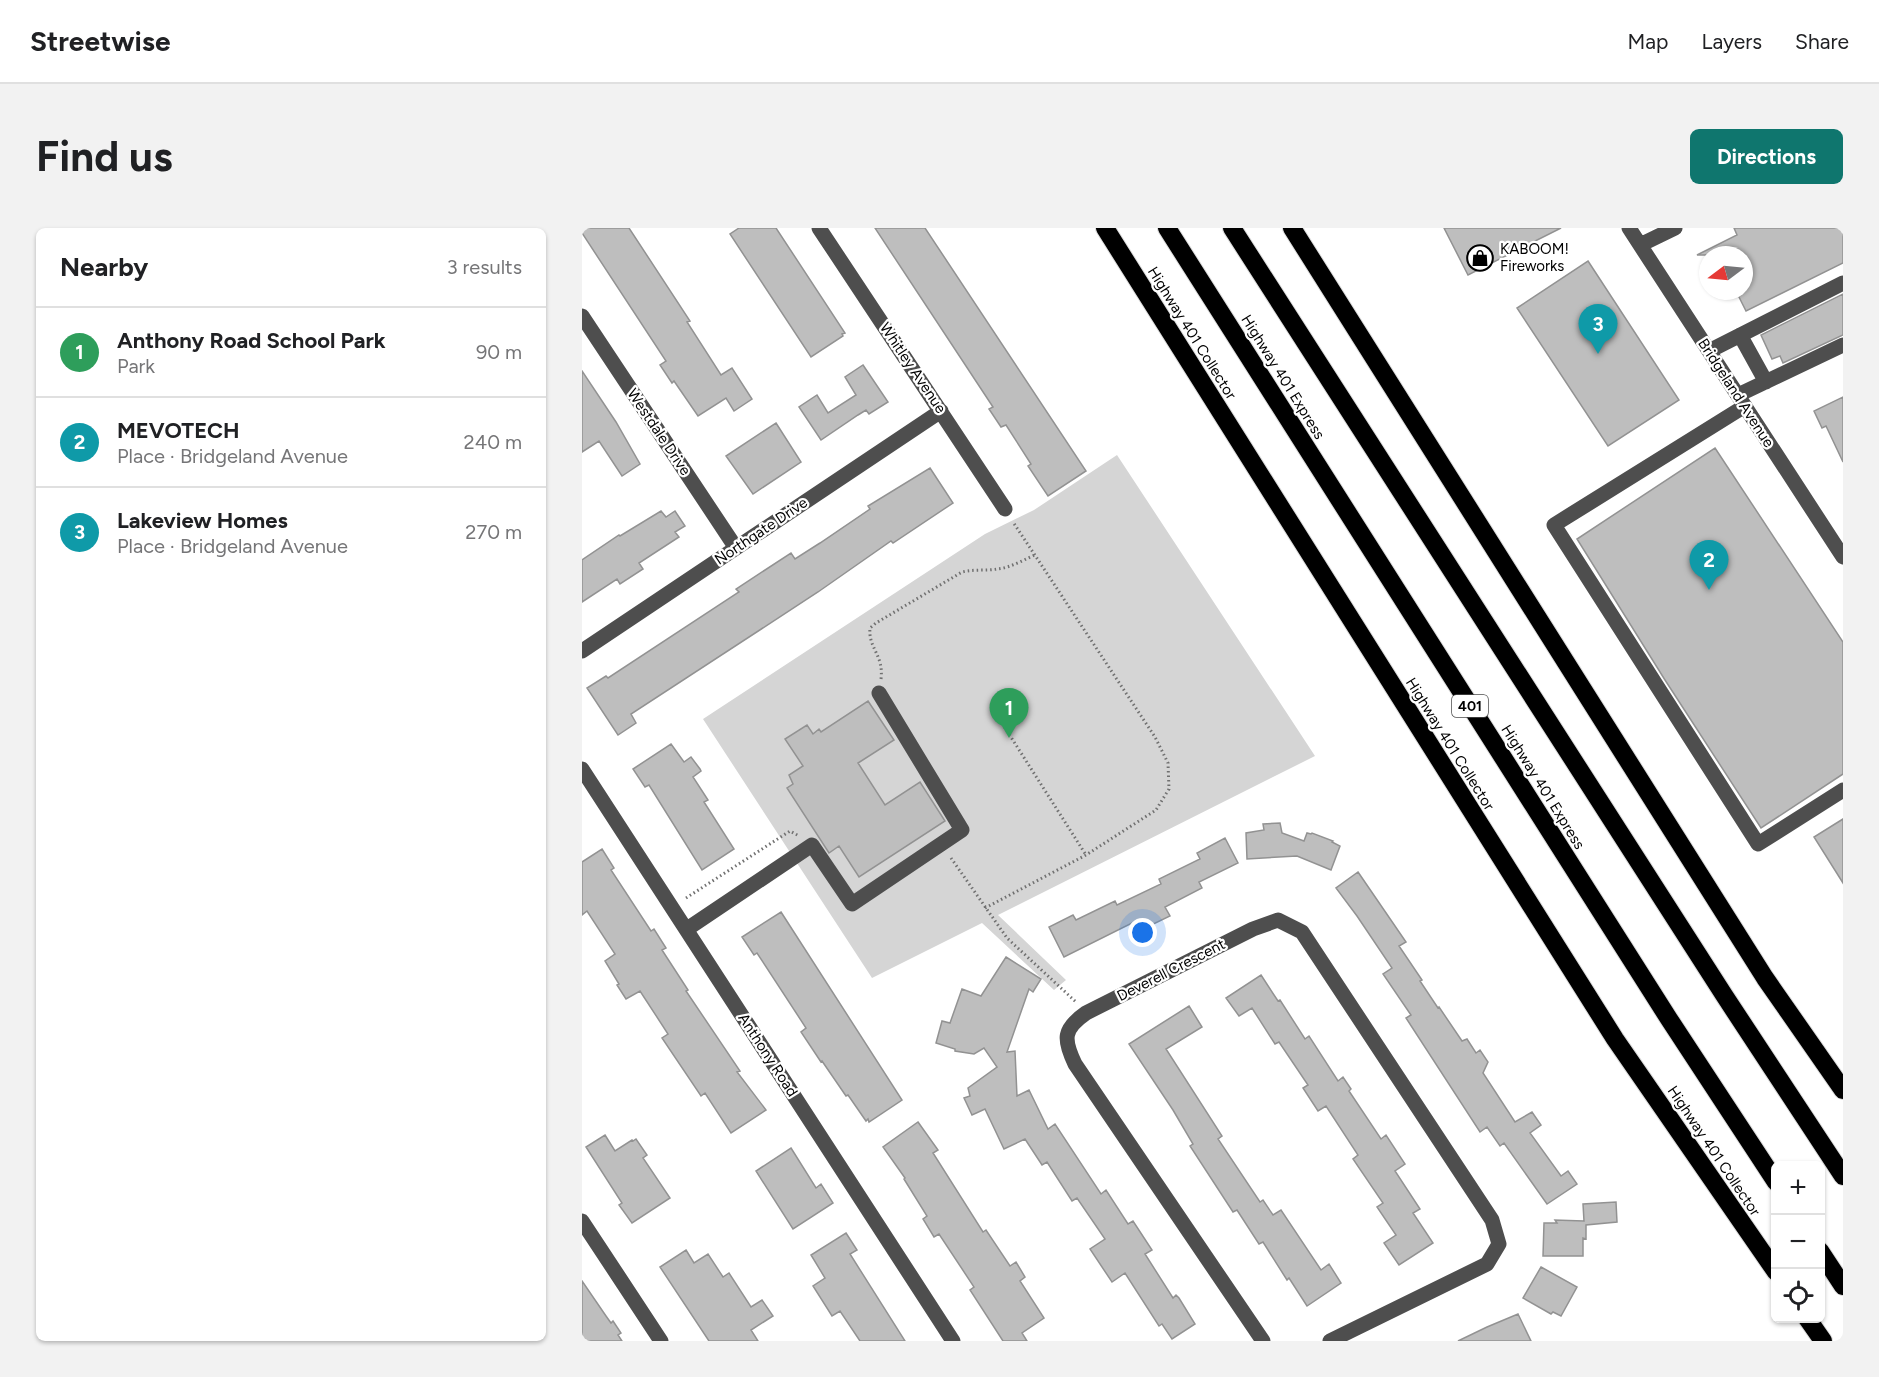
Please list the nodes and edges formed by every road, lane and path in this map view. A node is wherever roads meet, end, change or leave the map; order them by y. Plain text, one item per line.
1 (819, 228) edge
2 (1105, 228) edge
3 (1167, 228) edge
4 (1232, 228) edge
5 (1293, 228) edge
6 (1629, 228) edge
7 (1674, 228) edge
8 (1640, 245) junction
9 (1843, 283) edge
10 (582, 316) edge
11 (1740, 335) junction
12 (1843, 345) edge
13 (1709, 351) junction
14 (1766, 382) junction
15 (1741, 401) junction
16 (941, 411) junction
17 (1005, 510) joint
18 (736, 548) junction
19 (1035, 555) junction
20 (1843, 557) edge
21 (582, 651) edge
22 (879, 693) joint
23 (1002, 723) dead end
24 (582, 769) edge
25 (1843, 790) edge
26 (942, 844) junction
27 (812, 845) junction
28 (1086, 855) junction
29 (684, 899) dead end
30 (985, 908) junction
31 (687, 929) junction
32 (1086, 1013) junction
33 (1843, 1090) edge
34 (1771, 1174) edge
35 (1843, 1176) edge
36 (582, 1221) edge
37 (1825, 1257) edge
38 (1774, 1269) edge
39 (1843, 1286) edge
40 (1810, 1323) edge
41 (661, 1341) edge
42 (953, 1341) edge
43 (1263, 1341) edge
44 (1330, 1341) edge
45 (1823, 1341) edge

1 - 16 street, Whitley Avenue
2 - 38 highway, Highway 401 Collector
3 - 34 highway, Highway 401 Express / 401
4 - 35 highway
5 - 33 highway
6 - 8 street, Bridgeland Avenue
7 - 8 street
8 - 13 street, Bridgeland Avenue
9 - 11 street
10 - 18 street, Westdale Drive
11 - 13 street
11 - 14 street
12 - 14 street
13 - 15 street, Bridgeland Avenue
14 - 15 street
15 - 20 street, Bridgeland Avenue
15 - 25 street
16 - 17 street, Whitley Avenue
16 - 18 street, Northgate Drive
17 - 19 path
18 - 21 street, Northgate Drive
19 - 22 path
19 - 28 path
22 - 26 street
23 - 28 path
24 - 31 street, Anthony Road
26 - 27 street
26 - 30 path
27 - 29 path
27 - 31 street
28 - 30 path
30 - 32 path
31 - 42 street, Anthony Road
32 - 43 street, Deverell Crescent
32 - 44 street, Deverell Crescent
36 - 41 street
37 - 39 highway
40 - 45 highway

